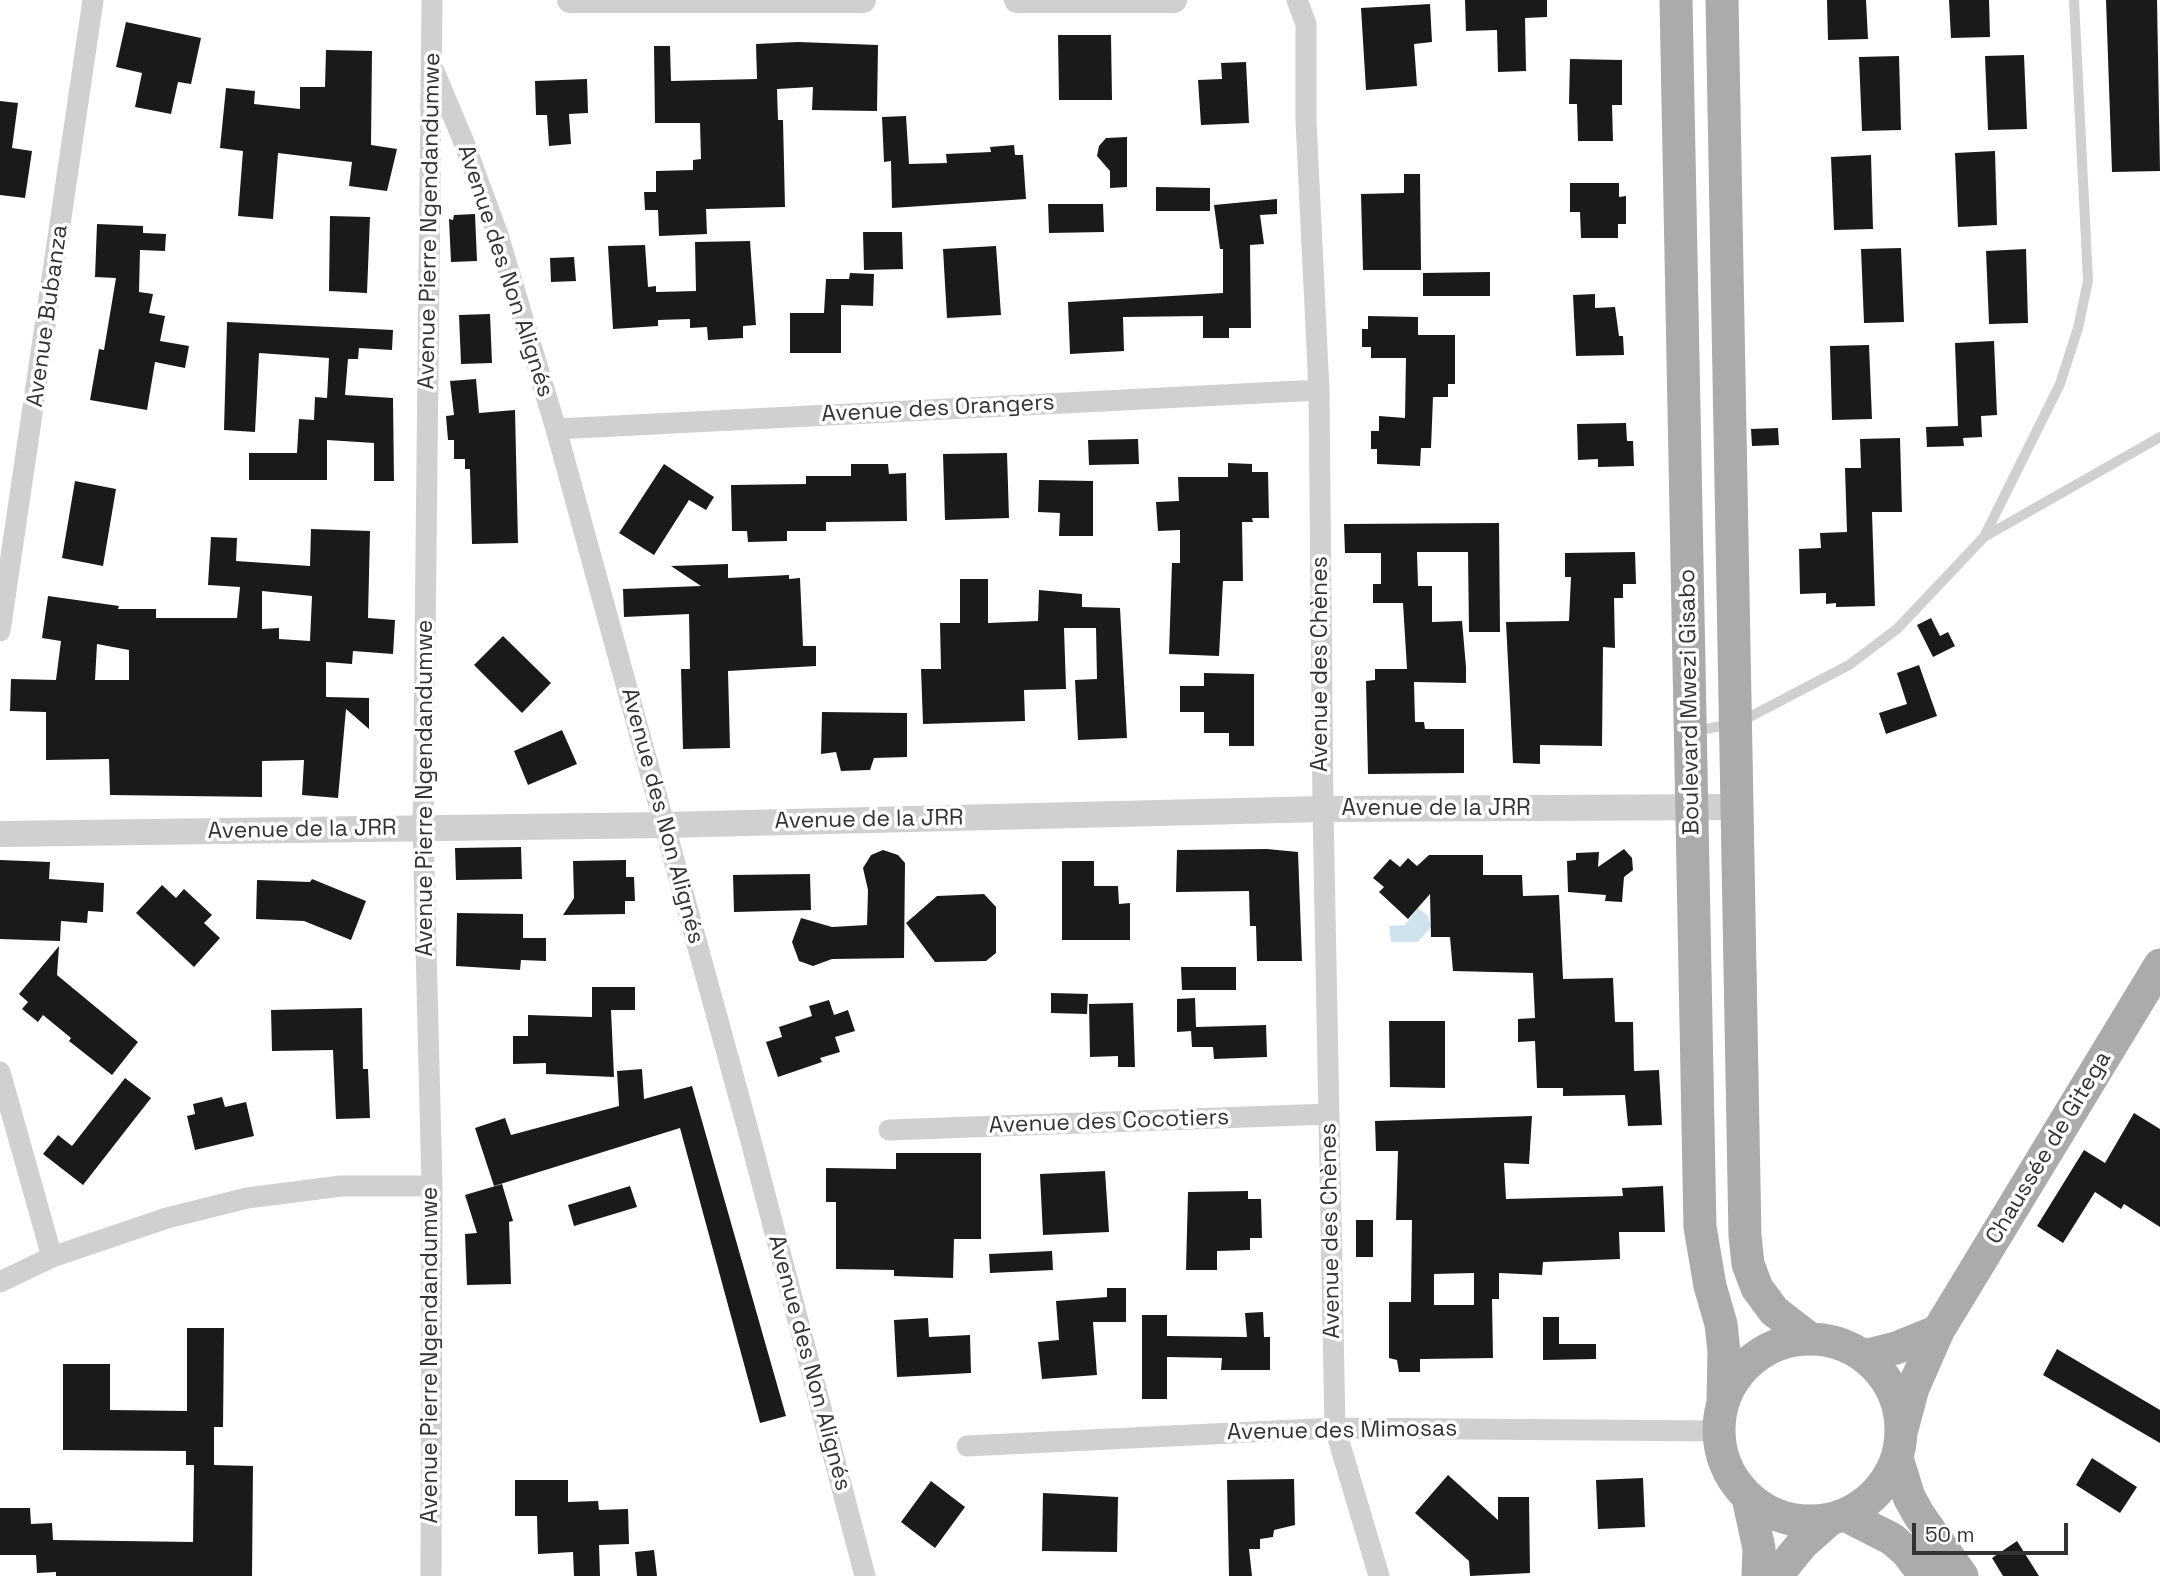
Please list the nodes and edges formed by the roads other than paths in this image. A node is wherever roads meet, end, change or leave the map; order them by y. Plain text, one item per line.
1 (93, 0) edge
2 (432, 0) edge
3 (570, 0) edge
4 (863, 0) edge
5 (1017, 0) edge
6 (1174, 0) edge
7 (1297, 0) edge
8 (1676, 0) edge
9 (1722, 0) edge
10 (2074, 0) edge
11 (704, 1) edge
12 (431, 65) junction
13 (1319, 390) junction
14 (556, 429) junction
15 (2160, 437) edge
16 (1984, 537) junction
17 (0, 631) edge
18 (1738, 723) junction
19 (1692, 731) junction
20 (1691, 807) junction
21 (1739, 807) junction
22 (1323, 809) junction
23 (665, 825) junction
24 (423, 828) junction
25 (0, 834) edge
26 (2160, 965) edge
27 (0, 1072) edge
28 (1328, 1114) junction
29 (889, 1130) dead end
30 (432, 1186) junction
31 (52, 1257) junction
32 (0, 1282) edge
33 (1938, 1331) junction
34 (1809, 1338) junction
35 (1864, 1356) junction
36 (1720, 1416) junction
37 (1335, 1427) junction
38 (1899, 1445) junction
39 (967, 1446) dead end
40 (1748, 1498) junction
41 (1836, 1518) junction
42 (431, 1576) edge
43 (864, 1576) edge
44 (1379, 1576) edge
45 (1758, 1576) edge
46 (1776, 1576) edge
47 (1925, 1576) edge
48 (1962, 1576) edge

1 - 17 street, Avenue Bubanza
2 - 12 street, Avenue Pierre Ngendandumwe
3 - 11 street
4 - 11 street
5 - 6 street
7 - 13 street, Avenue des Chènes
8 - 19 main road, Boulevard Mwezi Gisabo
9 - 18 main road, Boulevard Mwezi Gisabo
10 - 16 lane
12 - 14 street, Avenue des Non Alignés
12 - 24 street, Avenue Pierre Ngendandumwe
13 - 14 street, Avenue des Orangers
13 - 22 street, Avenue des Chènes
14 - 23 street, Avenue des Non Alignés
15 - 16 lane
16 - 18 lane
18 - 19 lane
18 - 21 main road, Boulevard Mwezi Gisabo
19 - 20 main road, Boulevard Mwezi Gisabo
20 - 21 street, Avenue de la JRR
20 - 22 street, Avenue de la JRR
20 - 36 main road, Boulevard Mwezi Gisabo
21 - 34 main road, Boulevard Mwezi Gisabo
22 - 23 street, Avenue de la JRR
22 - 28 street, Avenue des Chènes
23 - 24 street, Avenue de la JRR
23 - 43 street, Avenue des Non Alignés
24 - 25 street, Avenue de la JRR
24 - 30 street, Avenue Pierre Ngendandumwe
26 - 33 main road, Chaussée de Gitega
27 - 31 street
28 - 29 street, Avenue des Cocotiers
28 - 37 street, Avenue des Chènes
30 - 31 street
30 - 42 street, Avenue Pierre Ngendandumwe
31 - 32 street
33 - 35 main road
33 - 38 main road, Chaussée de Gitega
34 - 35 main road
34 - 36 main road
35 - 38 main road
36 - 37 street, Avenue des Mimosas
36 - 40 main road
37 - 39 street, Avenue des Mimosas
37 - 44 street, Avenue des Chènes
38 - 41 main road
38 - 48 main road
40 - 41 main road
40 - 45 main road
41 - 46 main road
41 - 47 main road

